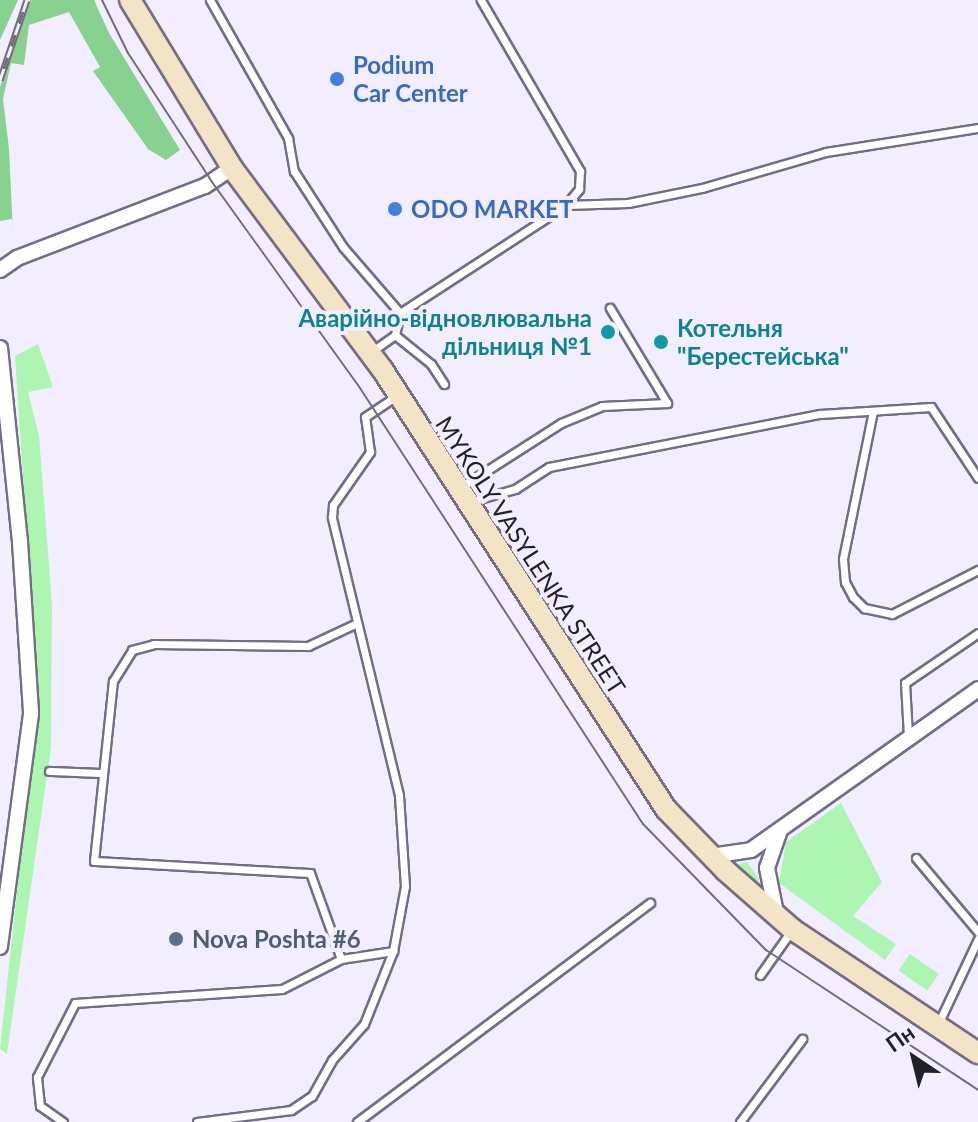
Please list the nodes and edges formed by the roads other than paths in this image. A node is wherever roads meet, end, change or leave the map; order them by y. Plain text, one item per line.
1 (130, 0) edge
2 (210, 0) edge
3 (481, 0) edge
4 (978, 128) edge
5 (232, 168) junction
6 (566, 205) junction
7 (0, 270) edge
8 (610, 308) dead end
9 (400, 313) junction
10 (395, 335) junction
11 (0, 348) edge
12 (370, 352) junction
13 (444, 384) dead end
14 (398, 394) junction
15 (873, 411) junction
16 (978, 478) edge
17 (462, 496) junction
18 (978, 570) edge
19 (355, 624) junction
20 (978, 633) edge
21 (978, 689) edge
22 (908, 742) junction
23 (49, 771) dead end
24 (102, 773) junction
25 (780, 830) junction
26 (711, 856) junction
27 (916, 858) dead end
28 (650, 903) dead end
29 (785, 923) junction
30 (978, 932) edge
31 (978, 939) edge
32 (0, 947) edge
33 (393, 951) junction
34 (341, 959) junction
35 (760, 975) dead end
36 (937, 1026) junction
37 (802, 1039) dead end
38 (978, 1053) edge
39 (63, 1122) edge
40 (197, 1122) edge
41 (357, 1122) edge
42 (740, 1122) edge

1 - 5 main road, MYKOLY VASYLENKA STREET
2 - 9 lane
3 - 6 lane
4 - 6 lane
5 - 7 street
5 - 12 main road, MYKOLY VASYLENKA STREET
6 - 9 lane
8 - 17 lane
9 - 10 lane
10 - 12 lane
10 - 13 lane
11 - 32 street
12 - 14 main road, MYKOLY VASYLENKA STREET
14 - 17 main road, MYKOLY VASYLENKA STREET
14 - 19 lane
15 - 16 lane
15 - 17 lane
15 - 18 lane
17 - 26 main road, MYKOLY VASYLENKA STREET
19 - 24 lane
19 - 33 lane
20 - 22 lane
21 - 22 street
22 - 25 street
23 - 24 lane
24 - 34 lane
25 - 26 street
25 - 29 street
26 - 29 main road, MYKOLY VASYLENKA STREET
27 - 30 lane
28 - 41 lane
29 - 35 lane
29 - 36 main road, MYKOLY VASYLENKA STREET
31 - 36 lane
33 - 34 lane
33 - 40 lane
34 - 39 lane
36 - 38 main road, MYKOLY VASYLENKA STREET
37 - 42 lane

